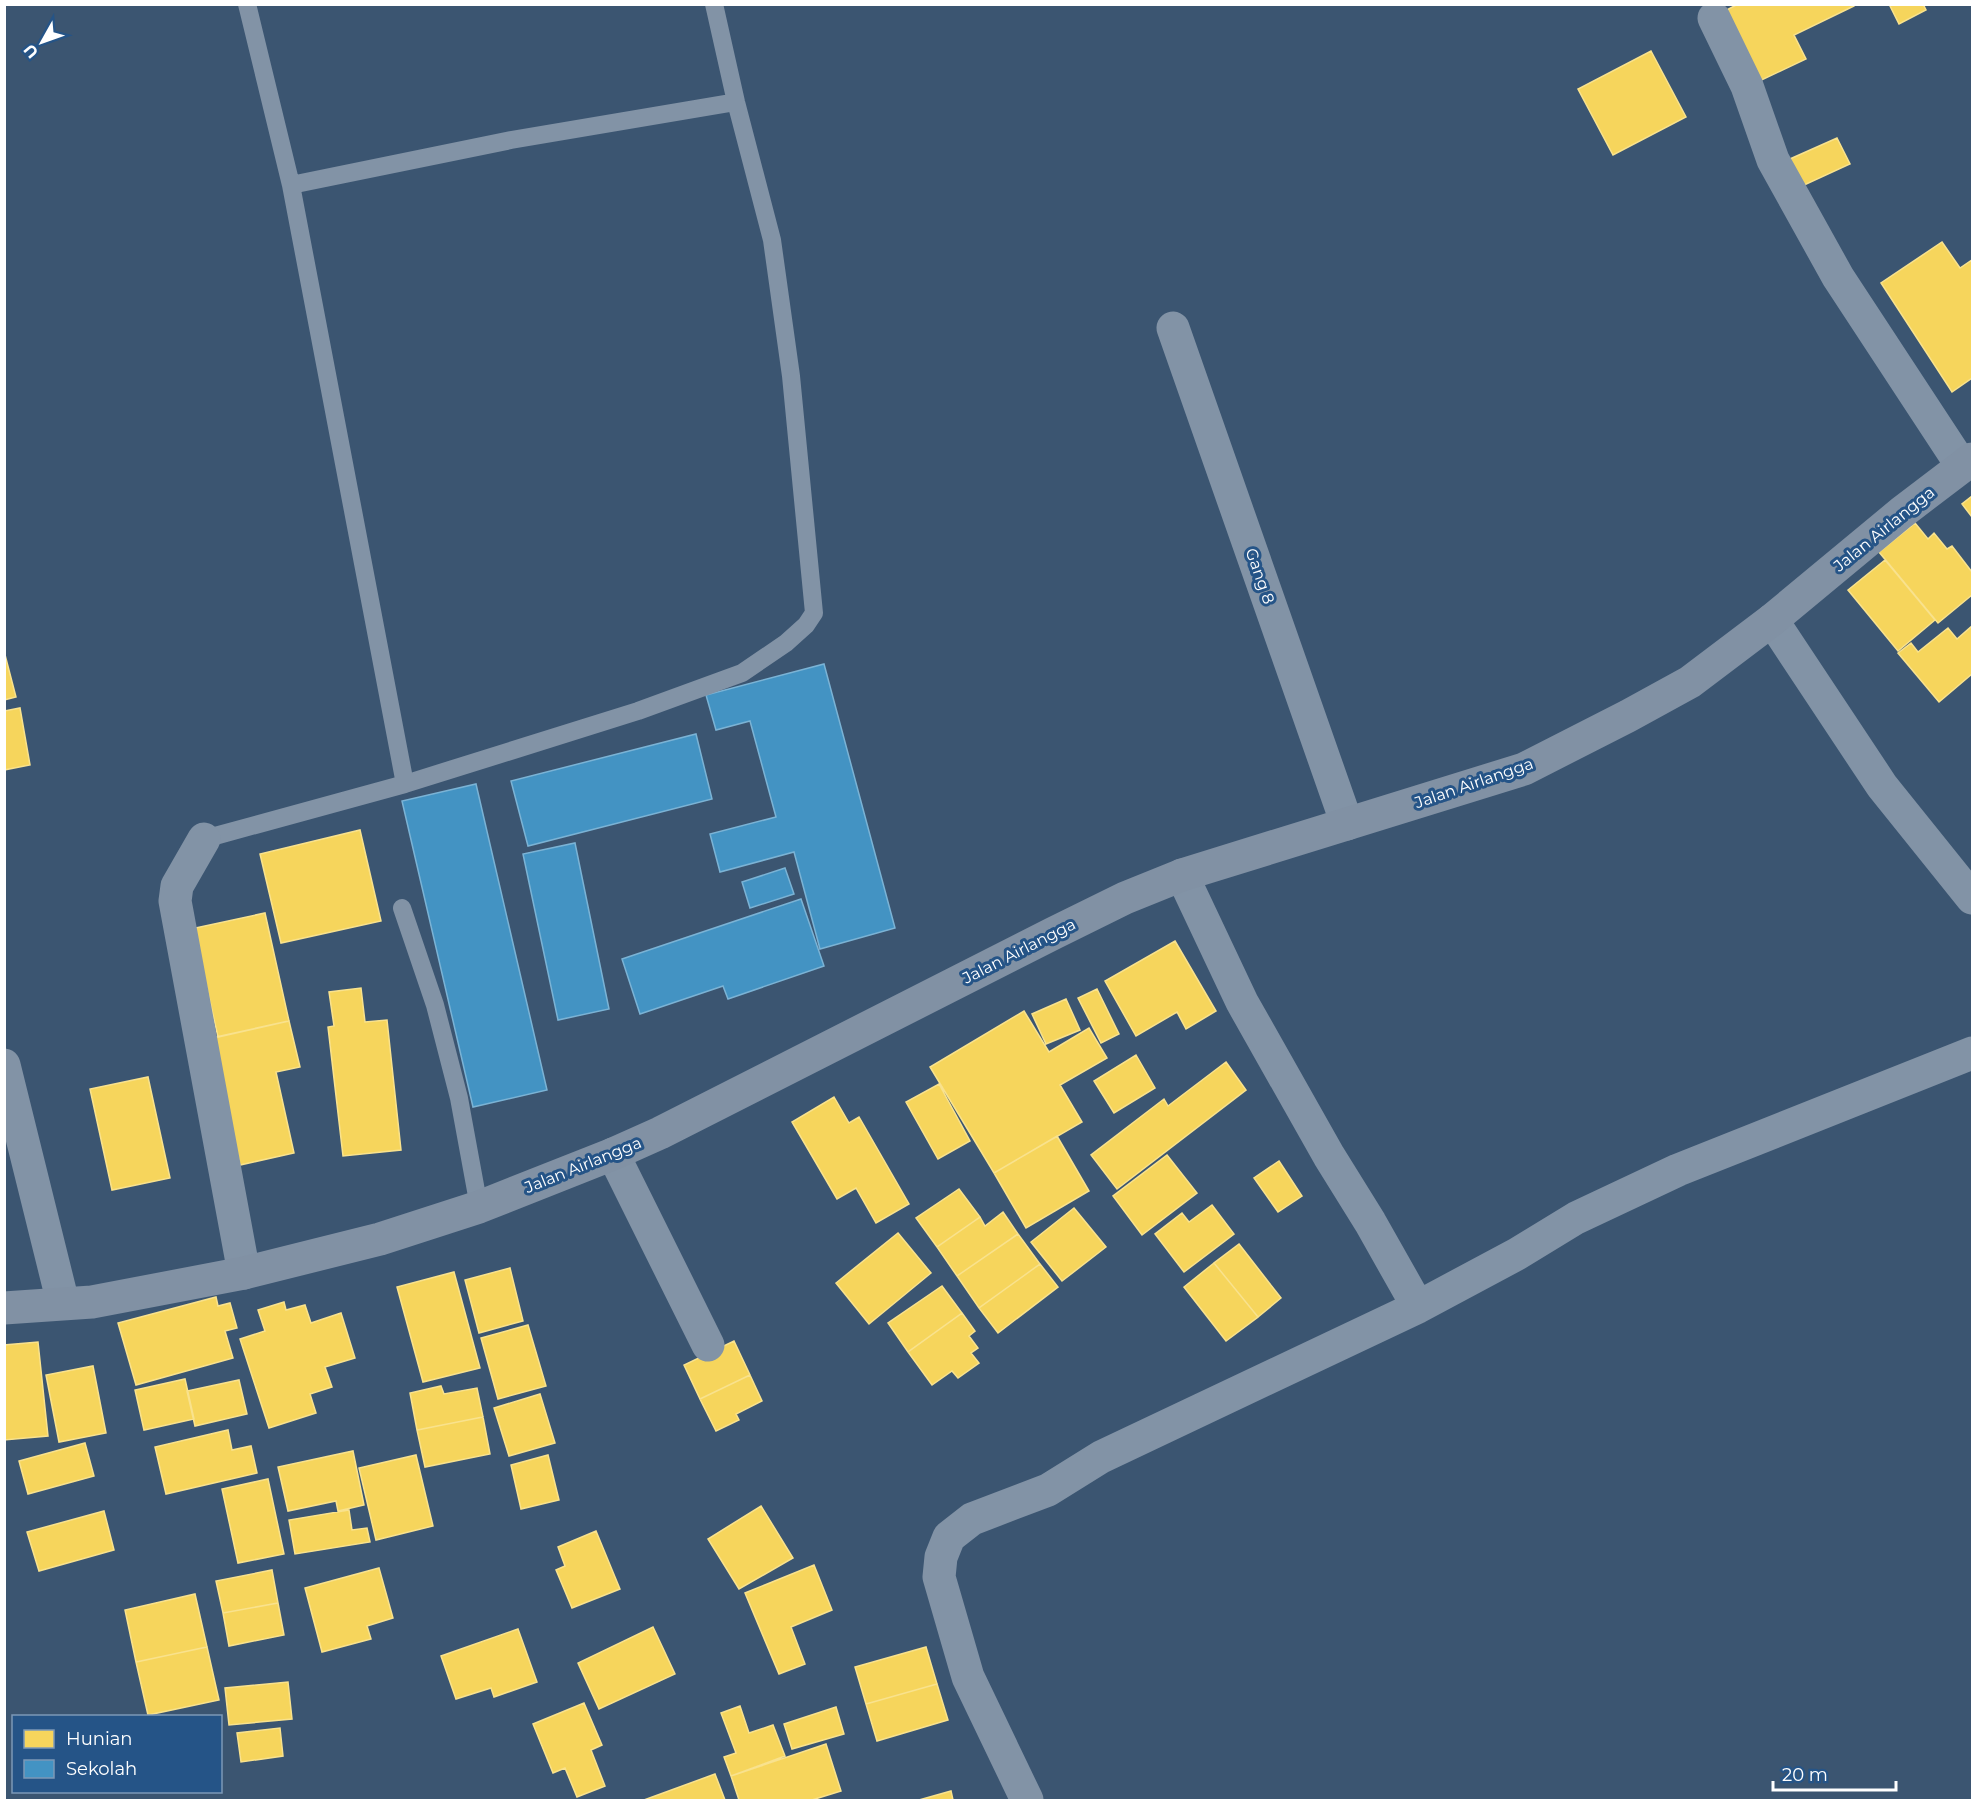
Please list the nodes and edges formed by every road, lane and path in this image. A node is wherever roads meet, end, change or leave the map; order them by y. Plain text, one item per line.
1 (247, 4) edge
2 (714, 4) edge
3 (1714, 18) dead end
4 (736, 102) junction
5 (291, 185) junction
6 (1173, 328) dead end
7 (1967, 463) edge
8 (1772, 620) junction
9 (405, 784) junction
10 (1347, 824) junction
11 (204, 839) joint
12 (1182, 875) junction
13 (1972, 898) edge
14 (402, 908) dead end
15 (1972, 1053) edge
16 (4, 1065) edge
17 (613, 1154) junction
18 (479, 1207) junction
19 (244, 1272) junction
20 (63, 1303) junction
21 (1418, 1307) junction
22 (4, 1308) edge
23 (708, 1345) dead end
24 (1028, 1800) edge

1 - 5 lane
2 - 4 lane
3 - 7 street
4 - 5 lane
4 - 9 lane
5 - 9 lane
6 - 10 street, Gang 8
7 - 8 main road, Jalan Airlangga
8 - 10 main road, Jalan Airlangga
8 - 13 street
9 - 11 lane
10 - 12 main road, Jalan Airlangga
11 - 19 street
12 - 17 main road, Jalan Airlangga
12 - 21 street
14 - 18 lane
15 - 21 street
16 - 20 street
17 - 18 main road, Jalan Airlangga
17 - 23 street
18 - 19 main road, Jalan Airlangga
19 - 20 main road, Jalan Airlangga
20 - 22 main road, Jalan Airlangga
21 - 24 street

